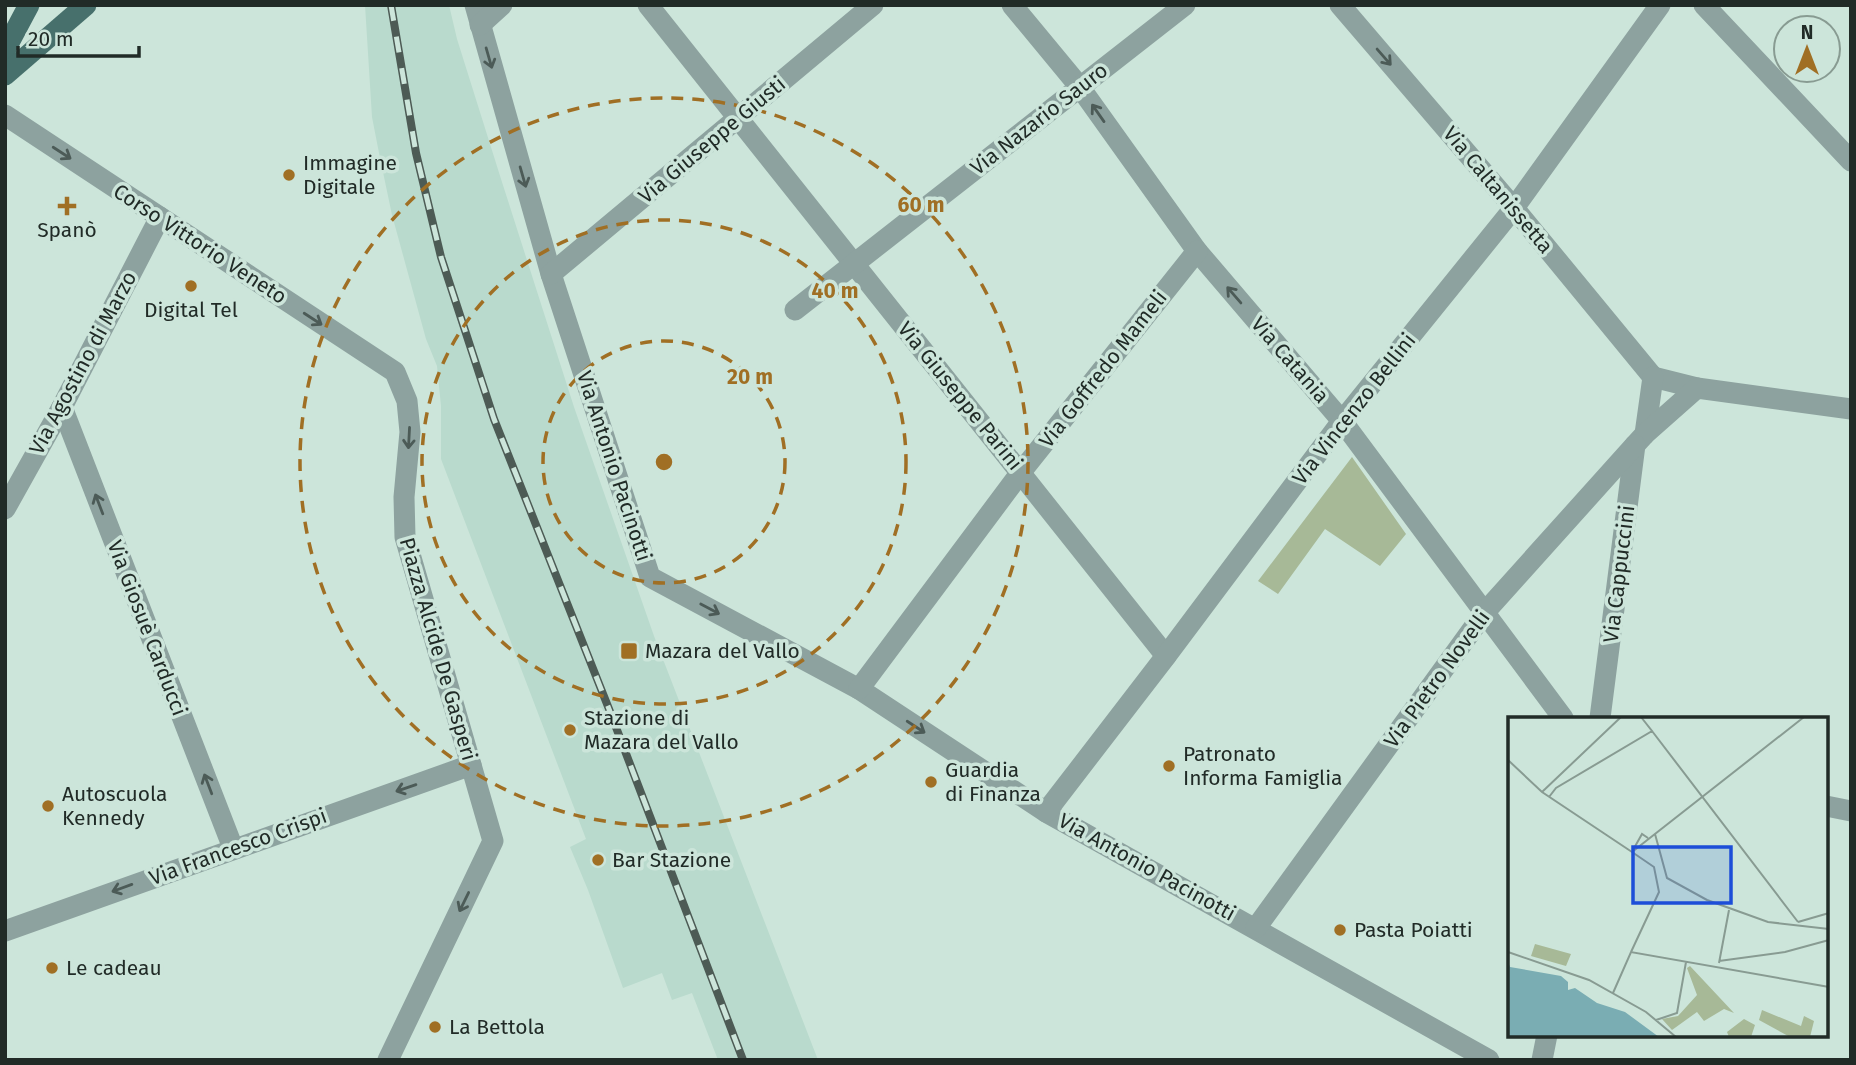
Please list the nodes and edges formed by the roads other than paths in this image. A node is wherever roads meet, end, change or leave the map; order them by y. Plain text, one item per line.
1 (29, 5) edge
2 (86, 5) edge
3 (502, 5) edge
4 (648, 5) edge
5 (873, 5) edge
6 (1012, 5) edge
7 (1185, 5) edge
8 (1339, 5) edge
9 (1660, 5) edge
10 (1704, 5) edge
11 (477, 15) edge
12 (5, 50) edge
13 (5, 75) edge
14 (1079, 86) junction
15 (5, 115) edge
16 (738, 118) junction
17 (1851, 161) edge
18 (1514, 208) junction
19 (160, 217) junction
20 (1197, 251) junction
21 (855, 265) junction
22 (551, 274) junction
23 (795, 310) dead end
24 (395, 372) joint
25 (1654, 376) junction
26 (1697, 388) junction
27 (62, 407) junction
28 (1851, 409) edge
29 (1342, 421) junction
30 (1640, 439) junction
31 (1021, 472) junction
32 (5, 509) edge
33 (1485, 612) junction
34 (1166, 656) junction
35 (859, 689) junction
36 (1562, 717) edge
37 (1600, 717) edge
38 (471, 765) junction
39 (1828, 806) edge
40 (1851, 811) edge
41 (1046, 812) junction
42 (233, 848) junction
43 (1256, 928) junction
44 (5, 930) edge
45 (1547, 1037) edge
46 (388, 1060) edge
47 (1489, 1060) edge
48 (1542, 1060) edge

1 - 12 main road
2 - 13 main road
3 - 11 street
4 - 16 street, Via Giuseppe Parini
5 - 16 street, Via Giuseppe Giusti
6 - 14 street, Via Catania
7 - 14 street, Via Nazario Sauro
8 -> 18 street, Via Caltanissetta
9 - 18 street, Via Vincenzo Bellini
10 - 17 street
11 -> 22 street, Via Antonio Pacinotti
20 -> 14 street, Via Catania
14 - 21 street, Via Nazario Sauro
15 -> 19 street, Corso Vittorio Veneto
16 - 21 street, Via Giuseppe Parini
16 - 22 street, Via Giuseppe Giusti
18 - 25 street, Via Caltanissetta
18 - 29 street, Via Vincenzo Bellini
19 -> 24 street, Corso Vittorio Veneto
19 - 27 street, Via Agostino di Marzo
29 -> 20 street, Via Catania
20 - 31 street, Via Goffredo Mameli
21 - 23 street, Via Nazario Sauro
21 - 31 street, Via Giuseppe Parini
22 -> 35 street, Via Antonio Pacinotti
24 -> 38 street, Piazza Alcide De Gasperi
25 - 26 street
25 - 30 street, Via Cappuccini
26 - 28 street
26 - 30 street, Via Pietro Novelli
27 - 32 street, Via Agostino di Marzo
42 -> 27 street, Via Giosuè Carducci
29 - 33 street, Via Catania
29 - 34 street, Via Vincenzo Bellini
30 - 33 street, Via Pietro Novelli
30 - 37 street, Via Cappuccini
31 - 34 street, Via Giuseppe Parini
31 - 35 street, Via Goffredo Mameli
33 - 36 street, Via Catania
33 - 43 street, Via Pietro Novelli
34 - 41 street, Via Vincenzo Bellini
35 -> 41 street, Via Antonio Pacinotti
38 -> 42 street, Via Francesco Crispi
38 -> 46 street, Piazza Alcide De Gasperi
39 - 40 street
41 - 43 street, Via Antonio Pacinotti
42 -> 44 street, Via Francesco Crispi
43 - 47 street, Via Antonio Pacinotti
45 - 48 street

